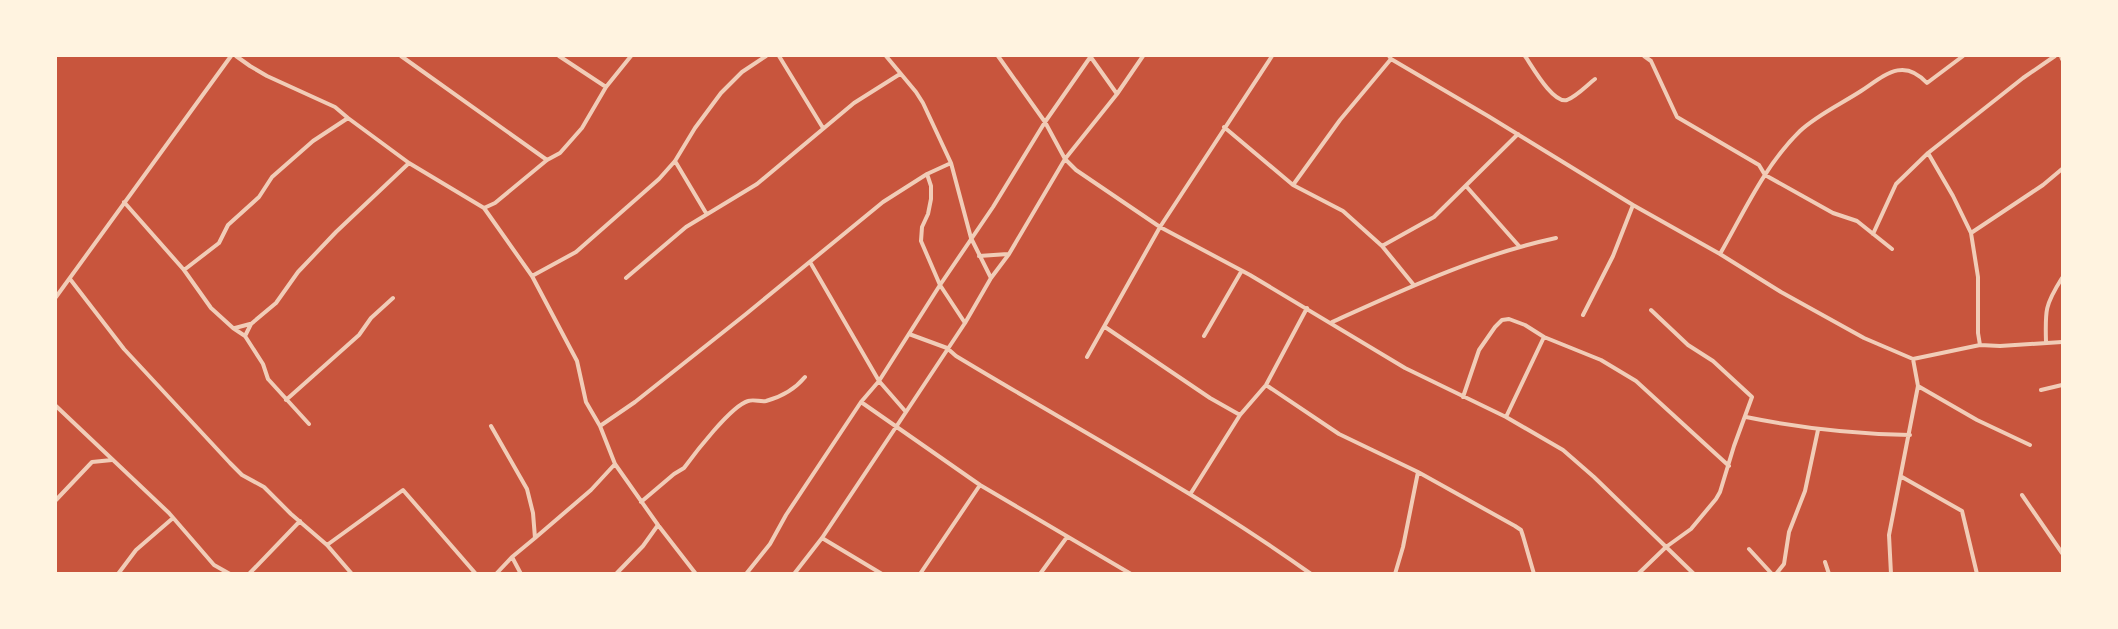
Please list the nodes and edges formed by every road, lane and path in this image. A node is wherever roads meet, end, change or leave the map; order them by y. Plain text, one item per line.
1 (231, 56) edge
2 (236, 56) edge
3 (401, 56) edge
4 (559, 56) edge
5 (631, 56) edge
6 (766, 56) edge
7 (779, 56) edge
8 (886, 56) edge
9 (998, 56) edge
10 (1091, 56) edge
11 (1143, 56) edge
12 (1272, 56) edge
13 (1525, 56) edge
14 (1644, 56) edge
15 (1963, 56) edge
16 (2055, 56) edge
17 (1390, 57) edge
18 (900, 74) junction
19 (1595, 79) dead end
20 (606, 87) junction
21 (1117, 94) junction
22 (348, 118) junction
23 (1045, 122) junction
24 (824, 128) junction
25 (1224, 128) junction
26 (1518, 134) junction
27 (1928, 153) junction
28 (1065, 159) junction
29 (547, 160) junction
30 (675, 161) junction
31 (409, 163) junction
32 (951, 163) junction
33 (2062, 169) edge
34 (927, 174) junction
35 (1765, 175) junction
36 (1293, 185) junction
37 (1466, 186) junction
38 (124, 202) junction
39 (1633, 205) junction
40 (484, 208) junction
41 (706, 213) junction
42 (1160, 227) junction
43 (1971, 233) junction
44 (1873, 234) junction
45 (971, 238) junction
46 (1556, 238) dead end
47 (1382, 246) junction
48 (1519, 246) junction
49 (1892, 249) dead end
50 (1009, 254) junction
51 (1720, 254) junction
52 (979, 256) junction
53 (810, 262) junction
54 (184, 270) junction
55 (1241, 272) junction
56 (532, 276) junction
57 (626, 278) dead end
58 (991, 278) junction
59 (2062, 278) edge
60 (70, 279) junction
61 (1413, 284) junction
62 (940, 285) junction
63 (56, 297) edge
64 (393, 298) dead end
65 (1307, 309) junction
66 (1651, 310) dead end
67 (1583, 315) dead end
68 (1331, 322) junction
69 (965, 323) junction
70 (251, 324) junction
71 (1105, 327) junction
72 (233, 328) junction
73 (909, 334) junction
74 (246, 336) junction
75 (1204, 336) dead end
76 (1544, 337) junction
77 (2046, 342) junction
78 (2062, 342) edge
79 (1980, 345) junction
80 (947, 348) junction
81 (1087, 357) dead end
82 (1913, 359) junction
83 (805, 377) dead end
84 (879, 381) junction
85 (1266, 385) junction
86 (2062, 385) edge
87 (1918, 386) junction
88 (2041, 390) dead end
89 (1464, 397) junction
90 (286, 400) junction
91 (861, 402) junction
92 (56, 406) edge
93 (906, 412) junction
94 (1240, 415) junction
95 (1506, 417) junction
96 (1746, 417) junction
97 (309, 424) dead end
98 (491, 426) dead end
99 (600, 426) junction
100 (896, 426) junction
101 (1818, 430) junction
102 (1910, 435) junction
103 (2030, 445) dead end
104 (112, 460) junction
105 (615, 465) junction
106 (1729, 466) junction
107 (1418, 472) junction
108 (1902, 477) junction
109 (980, 485) junction
110 (1191, 494) junction
111 (2022, 495) dead end
112 (56, 500) edge
113 (641, 502) junction
114 (173, 518) junction
115 (300, 521) junction
116 (658, 525) junction
117 (1067, 537) junction
118 (535, 538) junction
119 (822, 538) junction
120 (327, 545) junction
121 (1666, 547) junction
122 (1749, 549) dead end
123 (2062, 553) edge
124 (512, 557) junction
125 (1825, 562) dead end
126 (118, 573) edge
127 (230, 573) edge
128 (249, 573) edge
129 (352, 573) edge
130 (476, 573) edge
131 (496, 573) edge
132 (521, 573) edge
133 (616, 573) edge
134 (696, 573) edge
135 (746, 573) edge
136 (794, 573) edge
137 (882, 573) edge
138 (920, 573) edge
139 (1040, 573) edge
140 (1131, 573) edge
141 (1311, 573) edge
142 (1395, 573) edge
143 (1534, 573) edge
144 (1638, 573) edge
145 (1694, 573) edge
146 (1774, 573) edge
147 (1829, 573) edge
148 (1891, 573) edge
149 (1977, 573) edge

1 - 38 street
2 - 22 street
3 - 29 street
4 - 20 street
5 - 20 street
6 - 30 street
7 - 24 street
8 - 18 street
9 - 23 street
10 - 21 street
10 - 23 street
11 - 21 street
12 - 25 street
13 - 19 street
14 - 35 street
15 - 35 street
16 - 27 street
17 - 26 street
17 - 36 street
18 - 24 street
18 - 32 street
20 - 29 street
21 - 28 street
22 - 31 street
22 - 54 street
23 - 28 street
23 - 45 street
24 - 41 street
25 - 36 street
25 - 42 street
26 - 37 street
26 - 39 street
27 - 43 street
27 - 44 street
28 - 42 street
28 - 50 street
29 - 40 street
30 - 41 street
30 - 56 street
31 - 40 street
31 - 70 street
32 - 34 street
32 - 45 street
33 - 43 street
34 - 53 street
34 - 62 street
35 - 44 street
35 - 51 street
36 - 47 street
37 - 47 street
37 - 48 street
38 - 54 street
38 - 60 street
39 - 51 street
39 - 67 street
40 - 56 street
41 - 57 street
42 - 55 street
42 - 71 street
43 - 79 street
44 - 49 street
45 - 52 street
45 - 62 street
46 - 48 street
47 - 61 street
48 - 61 street
50 - 52 street
50 - 58 street
51 - 82 street
52 - 58 street
53 - 84 street
53 - 99 street
54 - 72 street
55 - 65 street
55 - 75 street
56 - 99 street
58 - 69 street
59 - 77 street
60 - 63 street
60 - 115 street
61 - 68 street
62 - 69 street
62 - 73 street
64 - 90 street
65 - 68 street
65 - 85 street
66 - 96 street
68 - 89 street
69 - 80 street
70 - 72 street
70 - 74 street
71 - 81 street
71 - 94 street
72 - 74 street
73 - 80 street
73 - 84 street
74 - 90 street
76 - 89 street
76 - 95 street
76 - 106 street
77 - 78 street
77 - 79 street
79 - 82 street
80 - 93 street
80 - 110 street
82 - 87 street
83 - 113 street
84 - 91 street
84 - 93 street
85 - 94 street
85 - 107 street
86 - 88 street
87 - 102 street
87 - 103 street
89 - 95 street
90 - 97 street
91 - 100 street
91 - 135 street
92 - 104 street
93 - 100 street
94 - 110 street
95 - 121 street
96 - 101 street
96 - 106 street
98 - 118 street
99 - 105 street
100 - 109 street
100 - 119 street
101 - 102 street
101 - 146 street
102 - 108 street
104 - 112 street
104 - 114 street
105 - 113 street
105 - 118 street
106 - 121 street
107 - 142 street
107 - 143 street
108 - 148 street
108 - 149 street
109 - 117 street
109 - 138 street
110 - 141 street
111 - 123 street
113 - 116 street
114 - 126 street
114 - 127 street
115 - 120 street
115 - 128 street
116 - 133 street
116 - 134 street
117 - 139 street
117 - 140 street
118 - 124 street
119 - 136 street
119 - 137 street
120 - 129 street
120 - 130 street
121 - 144 street
121 - 145 street
122 - 146 street
124 - 131 street
124 - 132 street
125 - 147 street

